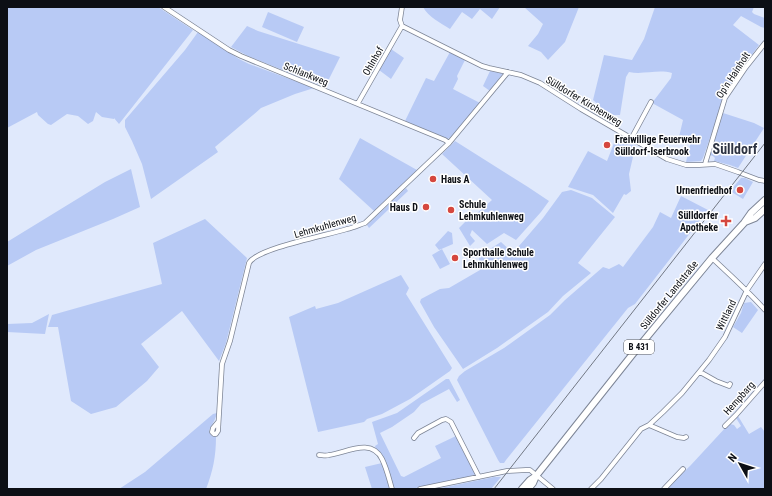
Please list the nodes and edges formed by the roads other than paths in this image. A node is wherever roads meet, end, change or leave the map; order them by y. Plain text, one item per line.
1 (164, 7) edge
2 (402, 7) edge
3 (402, 26) junction
4 (765, 43) edge
5 (508, 72) junction
6 (651, 102) dead end
7 (358, 103) junction
8 (631, 139) junction
9 (449, 143) junction
10 (705, 164) junction
11 (759, 180) junction
12 (765, 181) edge
13 (765, 184) edge
14 (765, 200) edge
15 (765, 209) edge
16 (744, 223) junction
17 (712, 258) junction
18 (765, 264) edge
19 (747, 290) junction
20 (765, 310) edge
21 (700, 372) junction
22 (765, 382) edge
23 (730, 384) dead end
24 (218, 422) dead end
25 (649, 425) junction
26 (725, 426) dead end
27 (686, 437) dead end
28 (414, 438) dead end
29 (319, 455) dead end
30 (683, 469) dead end
31 (536, 476) junction
32 (480, 477) junction
33 (392, 489) edge
34 (420, 489) edge
35 (522, 489) edge
36 (528, 489) edge
37 (553, 489) edge
38 (591, 489) edge
39 (664, 489) edge

1 - 7 street, Schlankweg
2 - 3 street
3 - 5 street, Sülldorfer Kirchenweg
3 - 7 street, Ohlnhof
4 - 10 street, Op'n Hainholt
5 - 8 street, Sülldorfer Kirchenweg
5 - 9 street, Lehmkuhlenweg
6 - 8 street
7 - 9 street, Schlankweg
8 - 10 street, Sülldorfer Kirchenweg
9 - 24 street, Lehmkuhlenweg
10 - 11 street, Sülldorfer Kirchenweg
11 - 12 street, Sülldorfer Kirchenweg
11 - 13 street, Sülldorfer Kirchenweg
14 - 16 main road, Sülldorfer Landstraße / B 431
15 - 16 main road, Sülldorfer Landstraße / B 431
16 - 17 main road, Sülldorfer Landstraße / B 431
17 - 19 street
17 - 31 main road, Sülldorfer Landstraße / B 431
18 - 19 street, Wittland
19 - 20 street
19 - 21 street, Wittland
21 - 23 street
21 - 25 street, Wittland
22 - 26 street, Hempbarg
25 - 27 street
25 - 38 street, Wittland
28 - 32 street
29 - 33 street
30 - 39 street
31 - 32 street
31 - 35 main road, Sülldorfer Landstraße / B 431
31 - 36 main road, Sülldorfer Landstraße / B 431
31 - 37 street
32 - 34 street

